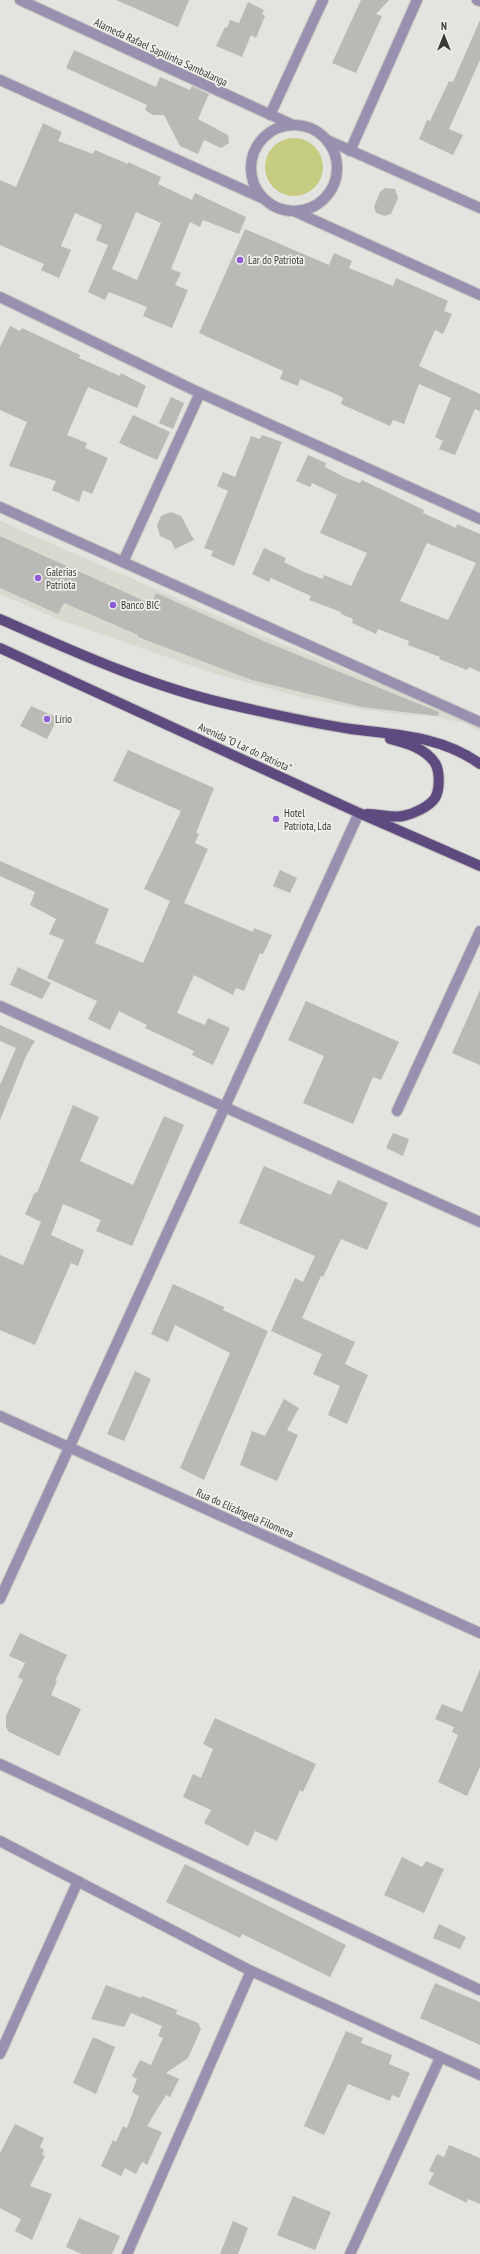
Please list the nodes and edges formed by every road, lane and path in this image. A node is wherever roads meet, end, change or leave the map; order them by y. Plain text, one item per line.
1 (20, 0) edge
2 (323, 0) edge
3 (417, 0) edge
4 (477, 0) edge
5 (480, 2) edge
6 (0, 80) edge
7 (270, 115) junction
8 (292, 125) junction
9 (327, 140) junction
10 (350, 151) junction
11 (262, 198) junction
12 (480, 208) edge
13 (294, 211) junction
14 (480, 295) edge
15 (0, 298) edge
16 (200, 393) junction
17 (0, 507) edge
18 (480, 519) edge
19 (123, 562) junction
20 (0, 619) edge
21 (0, 648) edge
22 (480, 722) edge
23 (349, 728) junction
24 (480, 764) edge
25 (359, 813) junction
26 (480, 866) edge
27 (480, 931) edge
28 (0, 1006) edge
29 (224, 1108) junction
30 (397, 1111) dead end
31 (480, 1222) edge
32 (0, 1416) edge
33 (70, 1447) junction
34 (0, 1599) edge
35 (480, 1633) edge
36 (0, 1764) edge
37 (0, 1841) edge
38 (78, 1882) junction
39 (251, 1971) junction
40 (480, 1990) edge
41 (0, 2054) edge
42 (440, 2058) junction
43 (480, 2075) edge
44 (127, 2254) edge
45 (350, 2254) edge

1 - 7 street, Alameda Rafael Sapilinha Sambalanga
2 - 7 street
3 - 10 street
4 - 5 street
6 - 11 street, Alameda Rafael Sapilinha Sambalanga
7 - 8 street, Alameda Rafael Sapilinha Sambalanga
8 - 9 street, Alameda Rafael Sapilinha Sambalanga
8 - 11 street, Alameda Rafael Sapilinha Sambalanga
9 - 10 street, Alameda Rafael Sapilinha Sambalanga
9 - 13 street, Alameda Rafael Sapilinha Sambalanga
10 - 12 street, Alameda Rafael Sapilinha Sambalanga
11 - 13 street, Alameda Rafael Sapilinha Sambalanga
13 - 14 street, Alameda Rafael Sapilinha Sambalanga
15 - 16 street
16 - 18 street
16 - 19 street
17 - 19 street
19 - 22 street
20 - 23 main road
21 - 25 main road, Avenida "O Lar do Patriota"
23 - 24 main road
23 - 25 main road
25 - 26 main road, Avenida "O Lar do Patriota"
25 - 29 street
27 - 30 street
28 - 29 street
29 - 31 street
29 - 33 street
32 - 33 street, Rua do Elizângela Filomena
33 - 34 street
33 - 35 street, Rua do Elizângela Filomena
36 - 40 street
37 - 38 street
38 - 39 street
38 - 41 street
39 - 42 street
39 - 44 street
42 - 43 street
42 - 45 street

